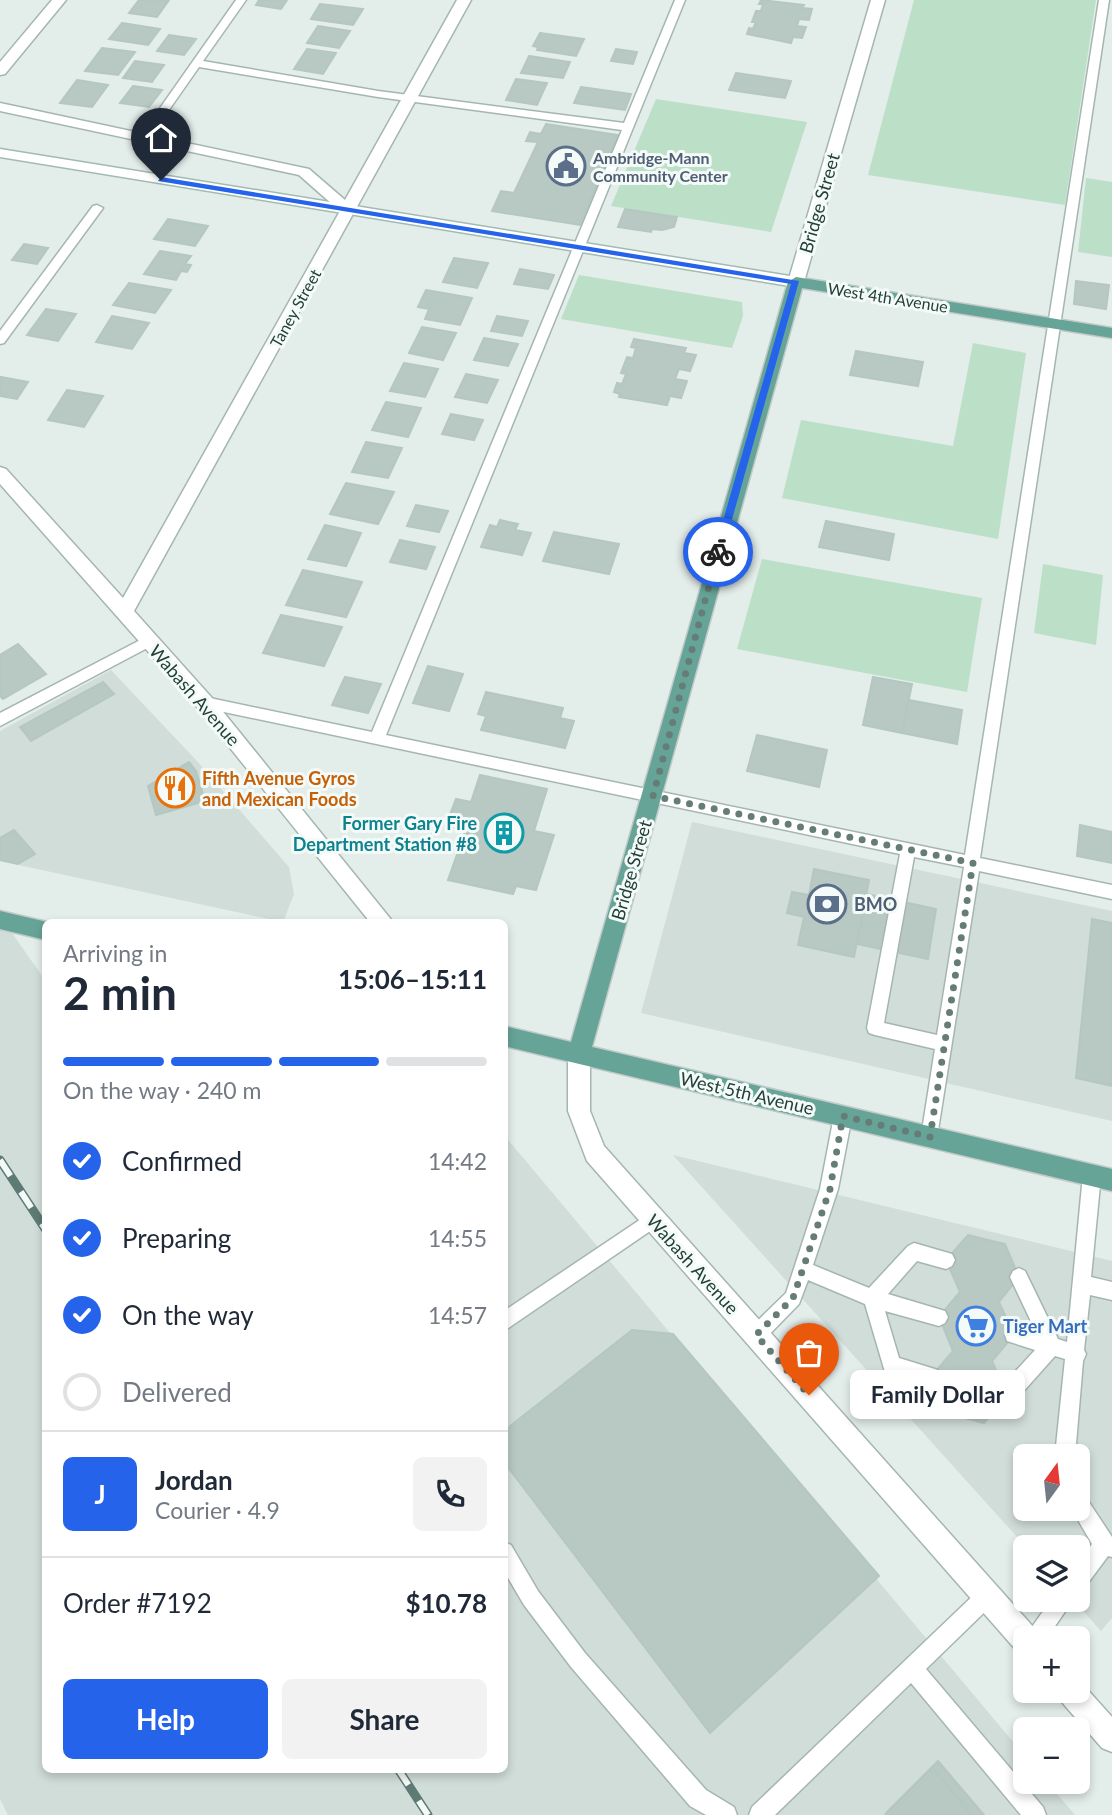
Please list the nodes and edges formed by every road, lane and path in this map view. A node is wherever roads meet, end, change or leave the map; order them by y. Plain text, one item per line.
1 (59, 0) edge
2 (241, 0) edge
3 (464, 0) edge
4 (680, 0) edge
5 (878, 0) edge
6 (1104, 0) edge
7 (196, 63) junction
8 (0, 71) edge
9 (411, 97) junction
10 (0, 107) edge
11 (627, 127) junction
12 (144, 138) junction
13 (0, 153) edge
14 (97, 208) dead end
15 (349, 211) junction
16 (577, 248) junction
17 (796, 282) junction
18 (1055, 324) junction
19 (1112, 333) edge
20 (0, 340) edge
21 (0, 473) edge
22 (123, 614) junction
23 (148, 641) junction
24 (205, 703) junction
25 (0, 720) edge
26 (377, 739) junction
27 (653, 796) junction
28 (908, 849) junction
29 (973, 863) junction
30 (1112, 892) edge
31 (380, 919) edge
32 (0, 920) edge
33 (42, 930) edge
34 (508, 1037) edge
35 (944, 1044) junction
36 (579, 1054) junction
37 (843, 1116) junction
38 (930, 1137) junction
39 (1102, 1177) edge
40 (653, 1219) junction
41 (946, 1260) dead end
42 (802, 1269) junction
43 (1019, 1277) dead end
44 (1082, 1284) junction
45 (1112, 1291) edge
46 (872, 1298) junction
47 (939, 1317) dead end
48 (508, 1319) edge
49 (756, 1335) junction
50 (1014, 1335) dead end
51 (1052, 1346) junction
52 (1077, 1354) junction
53 (931, 1377) dead end
54 (1007, 1395) dead end
55 (1066, 1444) edge
56 (1090, 1520) edge
57 (1108, 1546) edge
58 (508, 1559) edge
59 (1090, 1566) edge
60 (987, 1597) junction
61 (1054, 1612) edge
62 (1013, 1626) edge
63 (1043, 1626) edge
64 (912, 1668) junction
65 (1081, 1703) edge
66 (1112, 1738) edge
67 (726, 1815) edge
68 (760, 1815) edge
69 (1035, 1815) edge

1 - 8 street
2 - 7 lane
3 - 9 street, Taney Street
4 - 11 lane
5 - 17 street, Bridge Street
6 - 18 lane
7 - 9 lane
7 - 12 lane
9 - 11 lane
9 - 15 street, Taney Street
10 - 12 street
11 - 16 lane
12 - 15 street
13 - 15 street, West 4th Avenue
14 - 20 lane
15 - 16 street, West 4th Avenue
15 - 22 street, Taney Street
16 - 17 street, West 4th Avenue
16 - 26 lane
17 - 18 main road, West 4th Avenue
17 - 27 main road, Bridge Street
18 - 19 main road, West 4th Avenue
18 - 29 lane
21 - 22 street, Wabash Avenue
22 - 23 street, Wabash Avenue
23 - 24 street, Wabash Avenue
23 - 25 lane
24 - 26 lane
24 - 31 street, Wabash Avenue
26 - 27 lane
27 - 28 lane
27 - 36 main road, Bridge Street
28 - 29 lane
28 - 35 lane
29 - 30 lane
29 - 35 lane
32 - 33 main road
34 - 36 main road, West 5th Avenue
35 - 38 lane
36 - 37 main road, West 5th Avenue
36 - 40 street, Wabash Avenue
37 - 38 main road, West 5th Avenue
37 - 42 lane
38 - 39 main road, West 5th Avenue
39 - 44 lane
40 - 48 lane
40 - 49 street, Wabash Avenue
41 - 46 lane
42 - 46 lane
42 - 49 lane
43 - 51 lane
44 - 45 lane
44 - 52 lane
46 - 47 lane
46 - 53 lane
49 - 60 street, Wabash Avenue
50 - 51 lane
51 - 52 lane
51 - 54 lane
52 - 55 lane
56 - 57 lane
57 - 59 lane
58 - 67 lane
60 - 62 street, Wabash Avenue
60 - 64 lane
61 - 63 lane
64 - 68 lane
64 - 69 lane
65 - 66 street

